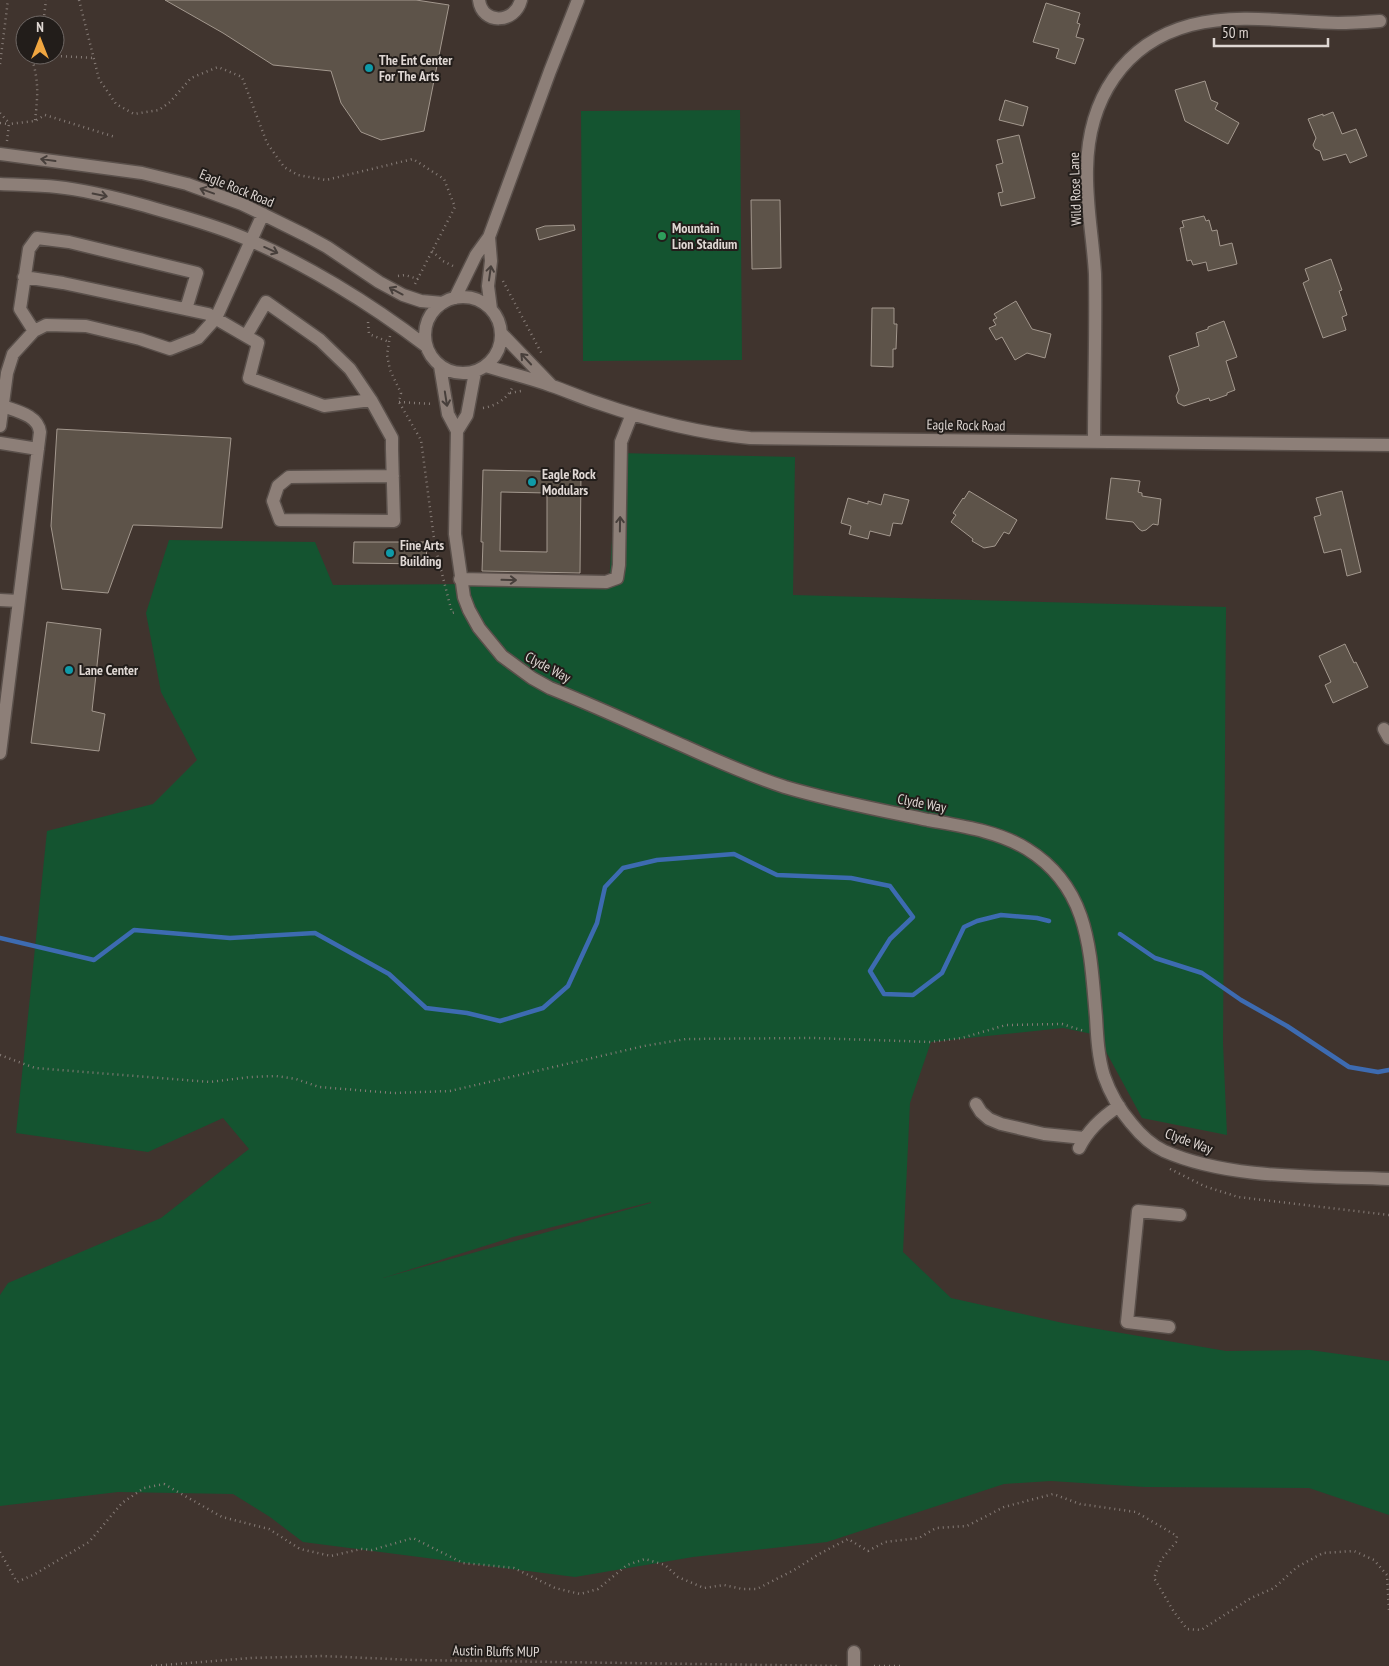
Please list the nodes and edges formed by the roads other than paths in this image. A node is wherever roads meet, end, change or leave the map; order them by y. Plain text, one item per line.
1 (479, 0) edge
2 (520, 0) edge
3 (578, 0) edge
4 (1380, 21) dead end
5 (0, 154) edge
6 (0, 184) edge
7 (263, 214) junction
8 (489, 237) junction
9 (250, 241) junction
10 (24, 277) junction
11 (455, 298) junction
12 (443, 303) junction
13 (186, 309) junction
14 (491, 309) junction
15 (216, 318) junction
16 (34, 331) junction
17 (501, 333) junction
18 (246, 336) junction
19 (426, 346) junction
20 (440, 366) junction
21 (480, 369) junction
22 (551, 385) junction
23 (371, 400) junction
24 (3, 406) junction
25 (632, 414) junction
26 (0, 426) edge
27 (457, 431) junction
28 (1094, 441) junction
29 (0, 443) edge
30 (1389, 445) edge
31 (38, 449) junction
32 (393, 476) junction
33 (460, 579) junction
34 (0, 600) edge
35 (19, 601) junction
36 (0, 752) edge
37 (976, 1104) dead end
38 (1119, 1106) junction
39 (1389, 1179) edge
40 (1180, 1215) dead end
41 (1169, 1327) dead end
42 (854, 1652) dead end
43 (854, 1666) edge

1 - 2 street
3 - 8 street
4 - 28 street, Wild Rose Lane
7 -> 5 street, Eagle Rock Road
6 -> 9 street
7 - 9 street
12 -> 7 street, Eagle Rock Road
8 - 11 street
14 -> 8 street
9 - 15 street
9 -> 19 street
10 - 13 street
10 - 13 street
10 - 16 street
11 - 12 street, Eagle Rock Road
11 - 14 street, Eagle Rock Road
12 - 19 street, Eagle Rock Road
13 - 15 street
14 - 17 street, Eagle Rock Road
15 - 16 street
15 - 18 street
16 - 24 street
17 - 21 street
22 -> 17 street, Eagle Rock Road
18 - 23 street
18 - 23 street
19 - 20 street
20 - 21 street, Eagle Rock Road
20 -> 27 street
21 - 22 street, Eagle Rock Road
21 - 27 street
22 - 25 street, Eagle Rock Road
23 - 32 street
24 - 26 street
24 - 31 street
25 - 28 street, Eagle Rock Road
33 -> 25 street
27 - 33 street, Clyde Way
28 - 30 street, Eagle Rock Road
29 - 31 street
31 - 35 street
32 - 32 street
33 - 38 street, Clyde Way
34 - 35 street
35 - 36 street
37 - 38 street
38 - 39 street, Clyde Way
40 - 41 street
42 - 43 street

